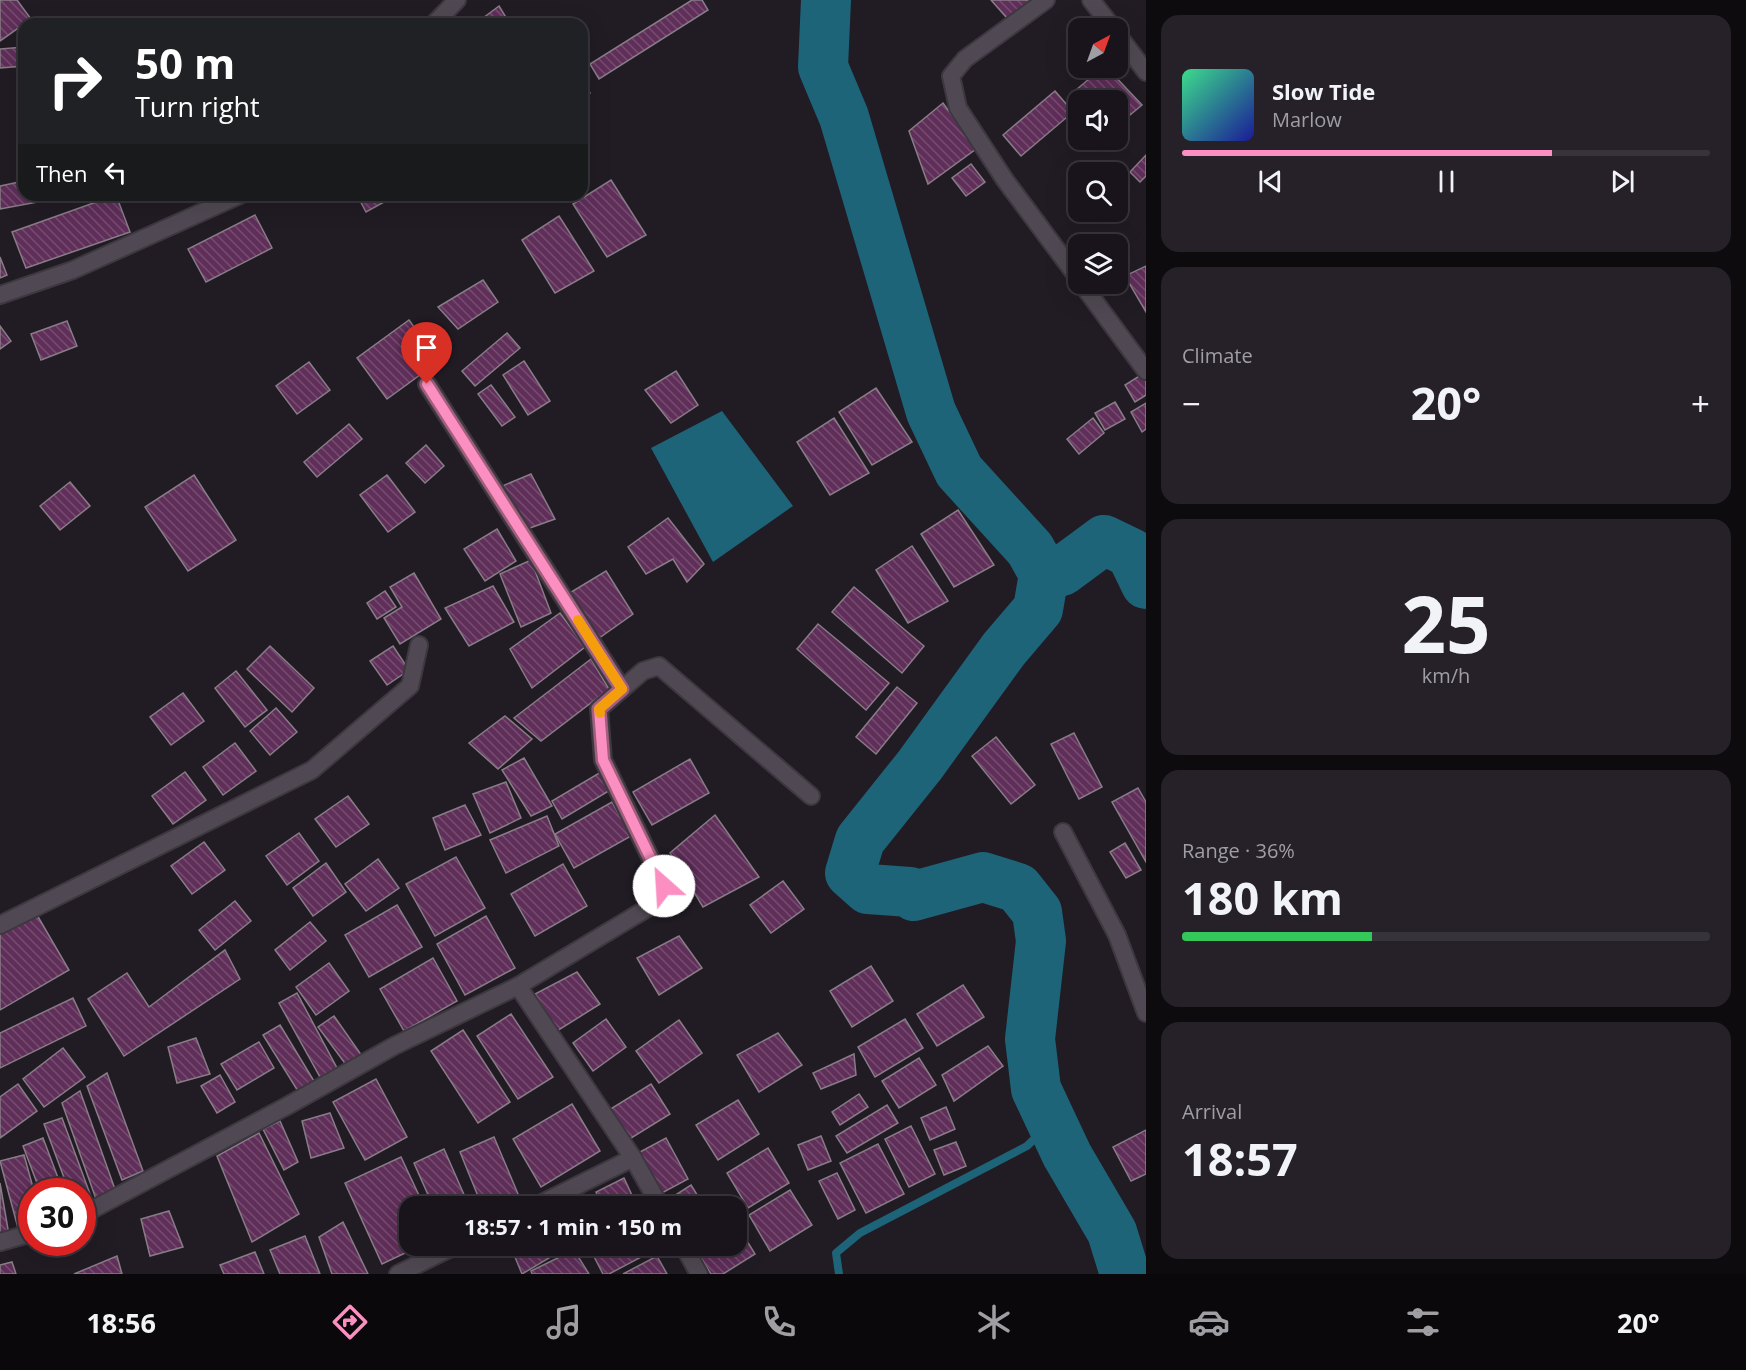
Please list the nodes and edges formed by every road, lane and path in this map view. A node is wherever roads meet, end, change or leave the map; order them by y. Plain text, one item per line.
1 (457, 0) edge
2 (1046, 0) edge
3 (1091, 0) edge
4 (440, 18) edge
5 (1105, 18) edge
6 (1128, 48) edge
7 (1146, 72) edge
8 (227, 201) edge
9 (1068, 265) edge
10 (1089, 294) edge
11 (0, 295) edge
12 (1146, 371) edge
13 (427, 384) dead end
14 (419, 645) dead end
15 (622, 689) junction
16 (811, 796) dead end
17 (1063, 832) dead end
18 (0, 925) edge
19 (518, 986) junction
20 (1146, 1013) edge
21 (633, 1158) junction
22 (556, 1196) edge
23 (654, 1196) edge
24 (96, 1208) edge
25 (18, 1237) edge
26 (0, 1242) edge
27 (435, 1256) edge
28 (688, 1256) edge
29 (398, 1274) edge
30 (699, 1274) edge

1 - 4 street
2 - 9 street
3 - 5 street
6 - 7 street
8 - 11 street
10 - 12 street
13 - 15 street
14 - 18 street
15 - 16 street
15 - 19 street
17 - 20 street
19 - 21 street
19 - 24 street
21 - 22 street
21 - 23 street
25 - 26 street
27 - 29 street
28 - 30 street

